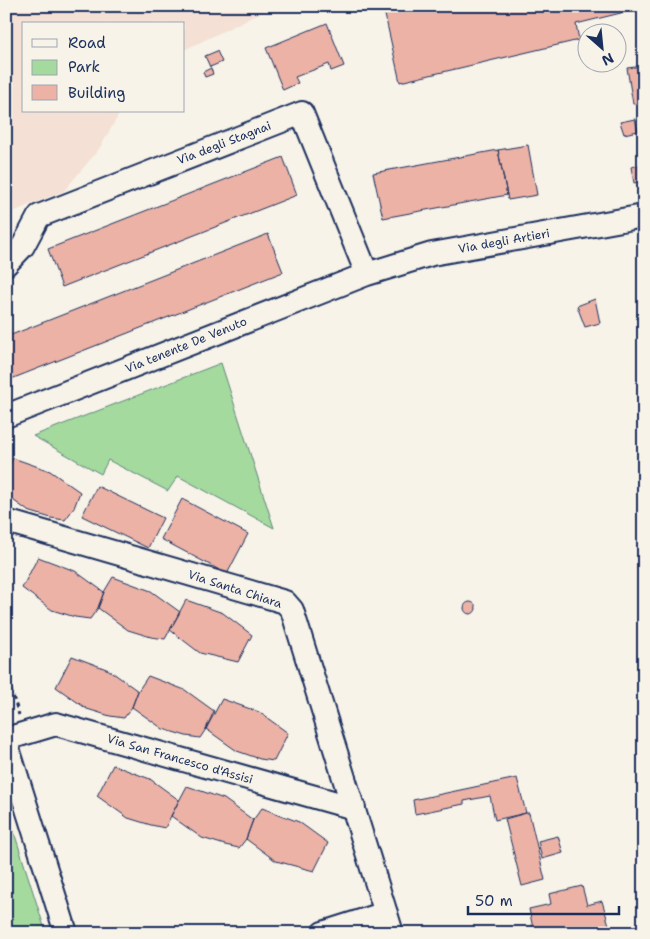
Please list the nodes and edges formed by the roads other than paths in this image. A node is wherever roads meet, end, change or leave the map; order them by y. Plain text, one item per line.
1 (644, 216) edge
2 (6, 264) edge
3 (367, 274) junction
4 (6, 416) edge
5 (6, 521) edge
6 (6, 740) edge
7 (354, 808) junction
8 (389, 923) edge
9 (66, 933) edge
10 (323, 933) edge

1 - 3 street, Via degli Artieri
2 - 3 street, Via degli Stagnai
3 - 4 street, Via tenente De Venuto
5 - 7 street, Via Santa Chiara
6 - 7 street, Via San Francesco d'Assisi
6 - 9 street
7 - 8 street, Via Santa Chiara
8 - 10 street

